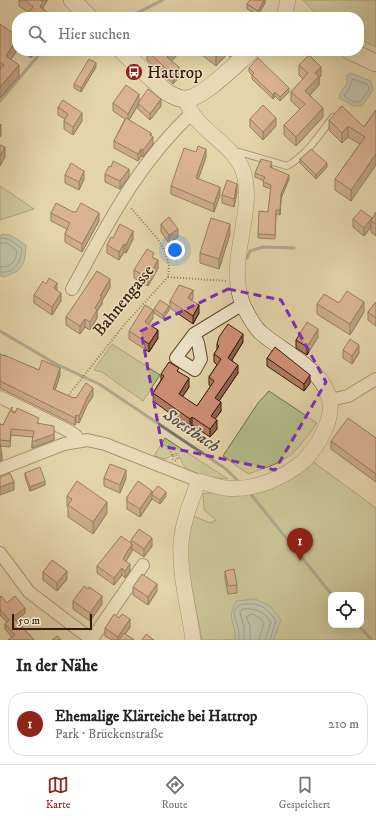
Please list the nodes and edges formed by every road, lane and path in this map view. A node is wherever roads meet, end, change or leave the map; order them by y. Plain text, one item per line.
1 (72, 0) edge
2 (288, 0) edge
3 (84, 12) edge
4 (285, 12) edge
5 (127, 56) edge
6 (245, 56) edge
7 (361, 56) edge
8 (376, 63) edge
9 (189, 106) junction
10 (333, 117) edge
11 (232, 153) junction
12 (122, 199) junction
13 (168, 277) junction
14 (238, 282) junction
15 (72, 289) dead end
16 (243, 304) junction
17 (194, 334) dead end
18 (376, 379) edge
19 (0, 397) edge
20 (66, 400) edge
21 (330, 400) junction
22 (77, 441) junction
23 (168, 446) dead end
24 (173, 456) dead end
25 (0, 470) edge
26 (199, 481) junction
27 (0, 553) edge
28 (143, 565) dead end
29 (92, 640) edge
30 (193, 640) edge

1 - 3 main road
2 - 4 street
5 - 9 main road
6 - 9 main road
7 - 8 main road
9 - 11 street
9 - 12 street
10 - 11 lane
11 - 14 street
12 - 13 path, Bahnengasse
12 - 15 street
13 - 14 path
13 - 20 path, Bahnengasse
14 - 16 street
16 - 17 street
16 - 21 street
18 - 21 street
19 - 22 street
21 - 26 street
22 - 25 street
22 - 26 street
23 - 24 path
26 - 30 street
27 - 29 street
28 - 29 street

